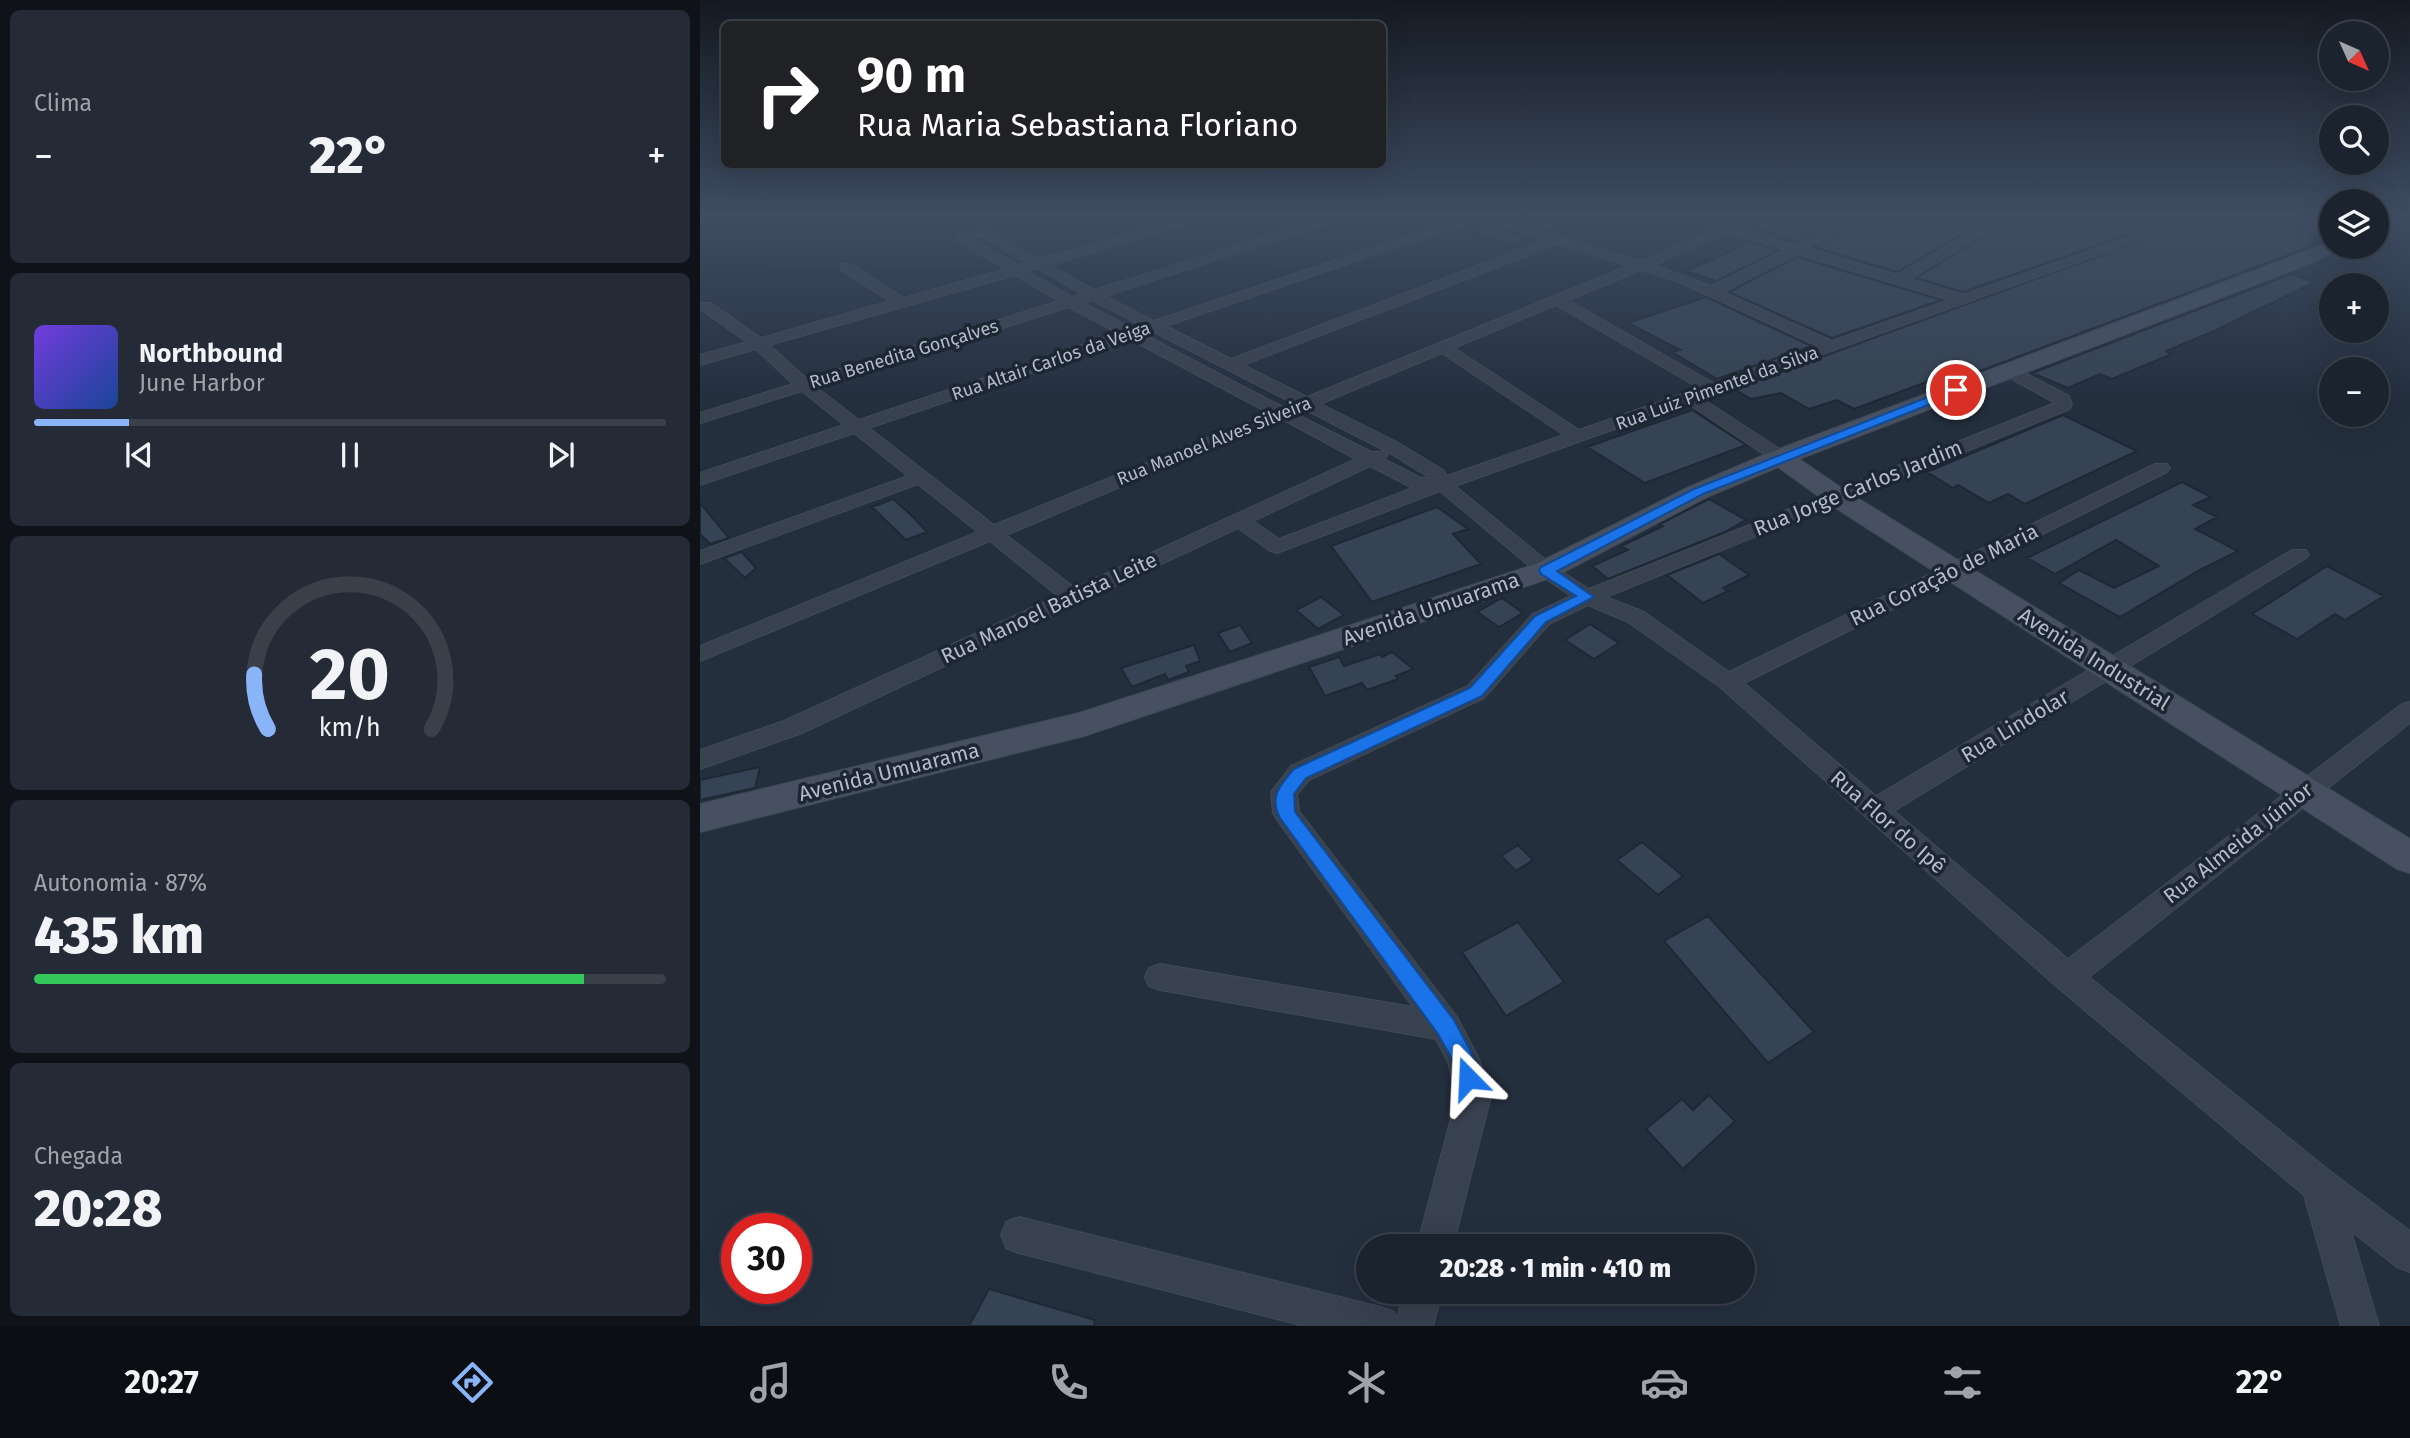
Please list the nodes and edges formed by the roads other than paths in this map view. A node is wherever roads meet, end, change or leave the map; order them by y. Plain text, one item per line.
1 (862, 277) edge
2 (995, 277) edge
3 (1027, 277) edge
4 (1062, 277) edge
5 (1152, 277) edge
6 (1298, 277) edge
7 (1459, 277) edge
8 (1614, 277) edge
9 (1675, 277) edge
10 (1742, 277) edge
11 (1893, 277) edge
12 (1904, 277) edge
13 (2025, 277) edge
14 (2258, 277) edge
15 (1900, 279) junction
16 (1713, 291) junction
17 (1094, 295) junction
18 (1962, 299) junction
19 (1558, 300) junction
20 (901, 302) junction
21 (1071, 302) junction
22 (700, 307) edge
23 (1157, 325) junction
24 (1132, 334) junction
25 (759, 344) junction
26 (1443, 347) junction
27 (1832, 347) junction
28 (700, 360) edge
29 (1232, 363) junction
30 (2007, 370) junction
31 (804, 386) junction
32 (1713, 389) junction
33 (1690, 398) junction
34 (1307, 403) junction
35 (1283, 413) junction
36 (700, 418) edge
37 (856, 426) junction
38 (1579, 437) junction
39 (1394, 448) junction
40 (1780, 457) junction
41 (1370, 460) junction
42 (2161, 468) dead end
43 (921, 477) junction
44 (700, 479) edge
45 (1442, 484) junction
46 (1837, 497) junction
47 (1239, 520) junction
48 (992, 533) junction
49 (2299, 554) dead end
50 (700, 558) edge
51 (1546, 570) junction
52 (1954, 570) junction
53 (1073, 597) junction
54 (1587, 597) junction
55 (700, 654) edge
56 (2110, 668) junction
57 (1728, 682) junction
58 (2410, 710) edge
59 (700, 760) edge
60 (2305, 791) junction
61 (1874, 810) junction
62 (700, 818) edge
63 (2410, 858) edge
64 (1160, 976) dead end
65 (2067, 977) junction
66 (1446, 1027) junction
67 (2319, 1184) junction
68 (1438, 1234) edge
69 (1019, 1235) dead end
70 (2410, 1254) edge
71 (1420, 1304) edge
72 (1380, 1326) edge
73 (1415, 1326) edge
74 (2360, 1326) edge

1 - 20 street
2 - 20 street
3 - 21 street
4 - 17 street, Rua Flor do Ipê
5 - 17 street, Rua Benedita Gonçalves
6 - 23 street, Rua Altair Carlos da Veiga
7 - 29 street
8 - 19 street, Rua Manoel Alves Silveira
9 - 16 street
10 - 16 street
11 - 15 street
12 - 15 street
13 - 18 street, Rua Luiz Pimentel da Silva
14 - 30 street, Avenida Umuarama
15 - 18 street
16 - 27 street
17 - 21 street, Rua Benedita Gonçalves
17 - 23 street, Rua Flor do Ipê
18 - 27 street, Rua Luiz Pimentel da Silva
19 - 26 street, Rua Manoel Alves Silveira
19 - 32 street
20 - 25 street
21 - 24 street
21 - 31 street, Rua Benedita Gonçalves
22 - 25 street
23 - 24 street, Rua Altair Carlos da Veiga
23 - 29 street, Rua Flor do Ipê
24 - 35 street
24 - 37 street, Rua Altair Carlos da Veiga
25 - 28 street
25 - 31 street
26 - 34 street, Rua Manoel Alves Silveira
26 - 38 street
27 - 32 street, Rua Luiz Pimentel da Silva
29 - 34 street, Rua Flor do Ipê
30 - 40 street, Avenida Umuarama
30 - 46 street, Rua Jorge Carlos Jardim
31 - 36 street, Rua Benedita Gonçalves
31 - 37 street
32 - 33 street, Rua Luiz Pimentel da Silva
33 - 38 street, Rua Luiz Pimentel da Silva
33 - 40 street
34 - 35 street, Rua Manoel Alves Silveira
34 - 39 street, Rua Flor do Ipê
35 - 41 street
35 - 48 street, Rua Manoel Alves Silveira
37 - 43 street
37 - 44 street, Rua Altair Carlos da Veiga
38 - 45 street, Rua Luiz Pimentel da Silva
39 - 41 street, Rua Manoel Batista Leite
39 - 45 street, Rua Flor do Ipê
40 - 46 street, Avenida Industrial
40 - 51 street, Avenida Umuarama
41 - 45 street
41 - 47 street, Rua Manoel Batista Leite
42 - 52 street, Rua Coração de Maria
43 - 48 street
43 - 50 street
45 - 47 street, Rua Luiz Pimentel da Silva
45 - 51 street, Rua Flor do Ipê
46 - 52 street, Avenida Industrial
46 - 54 street, Rua Jorge Carlos Jardim
47 - 53 street, Rua Manoel Batista Leite
48 - 53 street
48 - 55 street, Rua Manoel Alves Silveira
49 - 56 street, Rua Lindolar
51 - 54 street, Rua Flor do Ipê
51 - 62 street, Avenida Umuarama
52 - 56 street, Avenida Industrial
52 - 57 street, Rua Coração de Maria
53 - 59 street, Rua Manoel Batista Leite
54 - 57 street, Rua Flor do Ipê
54 - 66 street, Rua Jorge Carlos Jardim
56 - 60 street, Avenida Industrial
56 - 61 street, Rua Lindolar
57 - 61 street, Rua Flor do Ipê
58 - 60 street, Rua Almeida Júnior
60 - 63 street, Avenida Industrial
60 - 65 street, Rua Almeida Júnior
61 - 65 street, Rua Flor do Ipê
64 - 66 street
65 - 67 street, Rua Flor do Ipê
66 - 68 street, Rua Jorge Carlos Jardim
67 - 70 street, Rua Flor do Ipê
67 - 74 street
69 - 72 street
71 - 73 street

